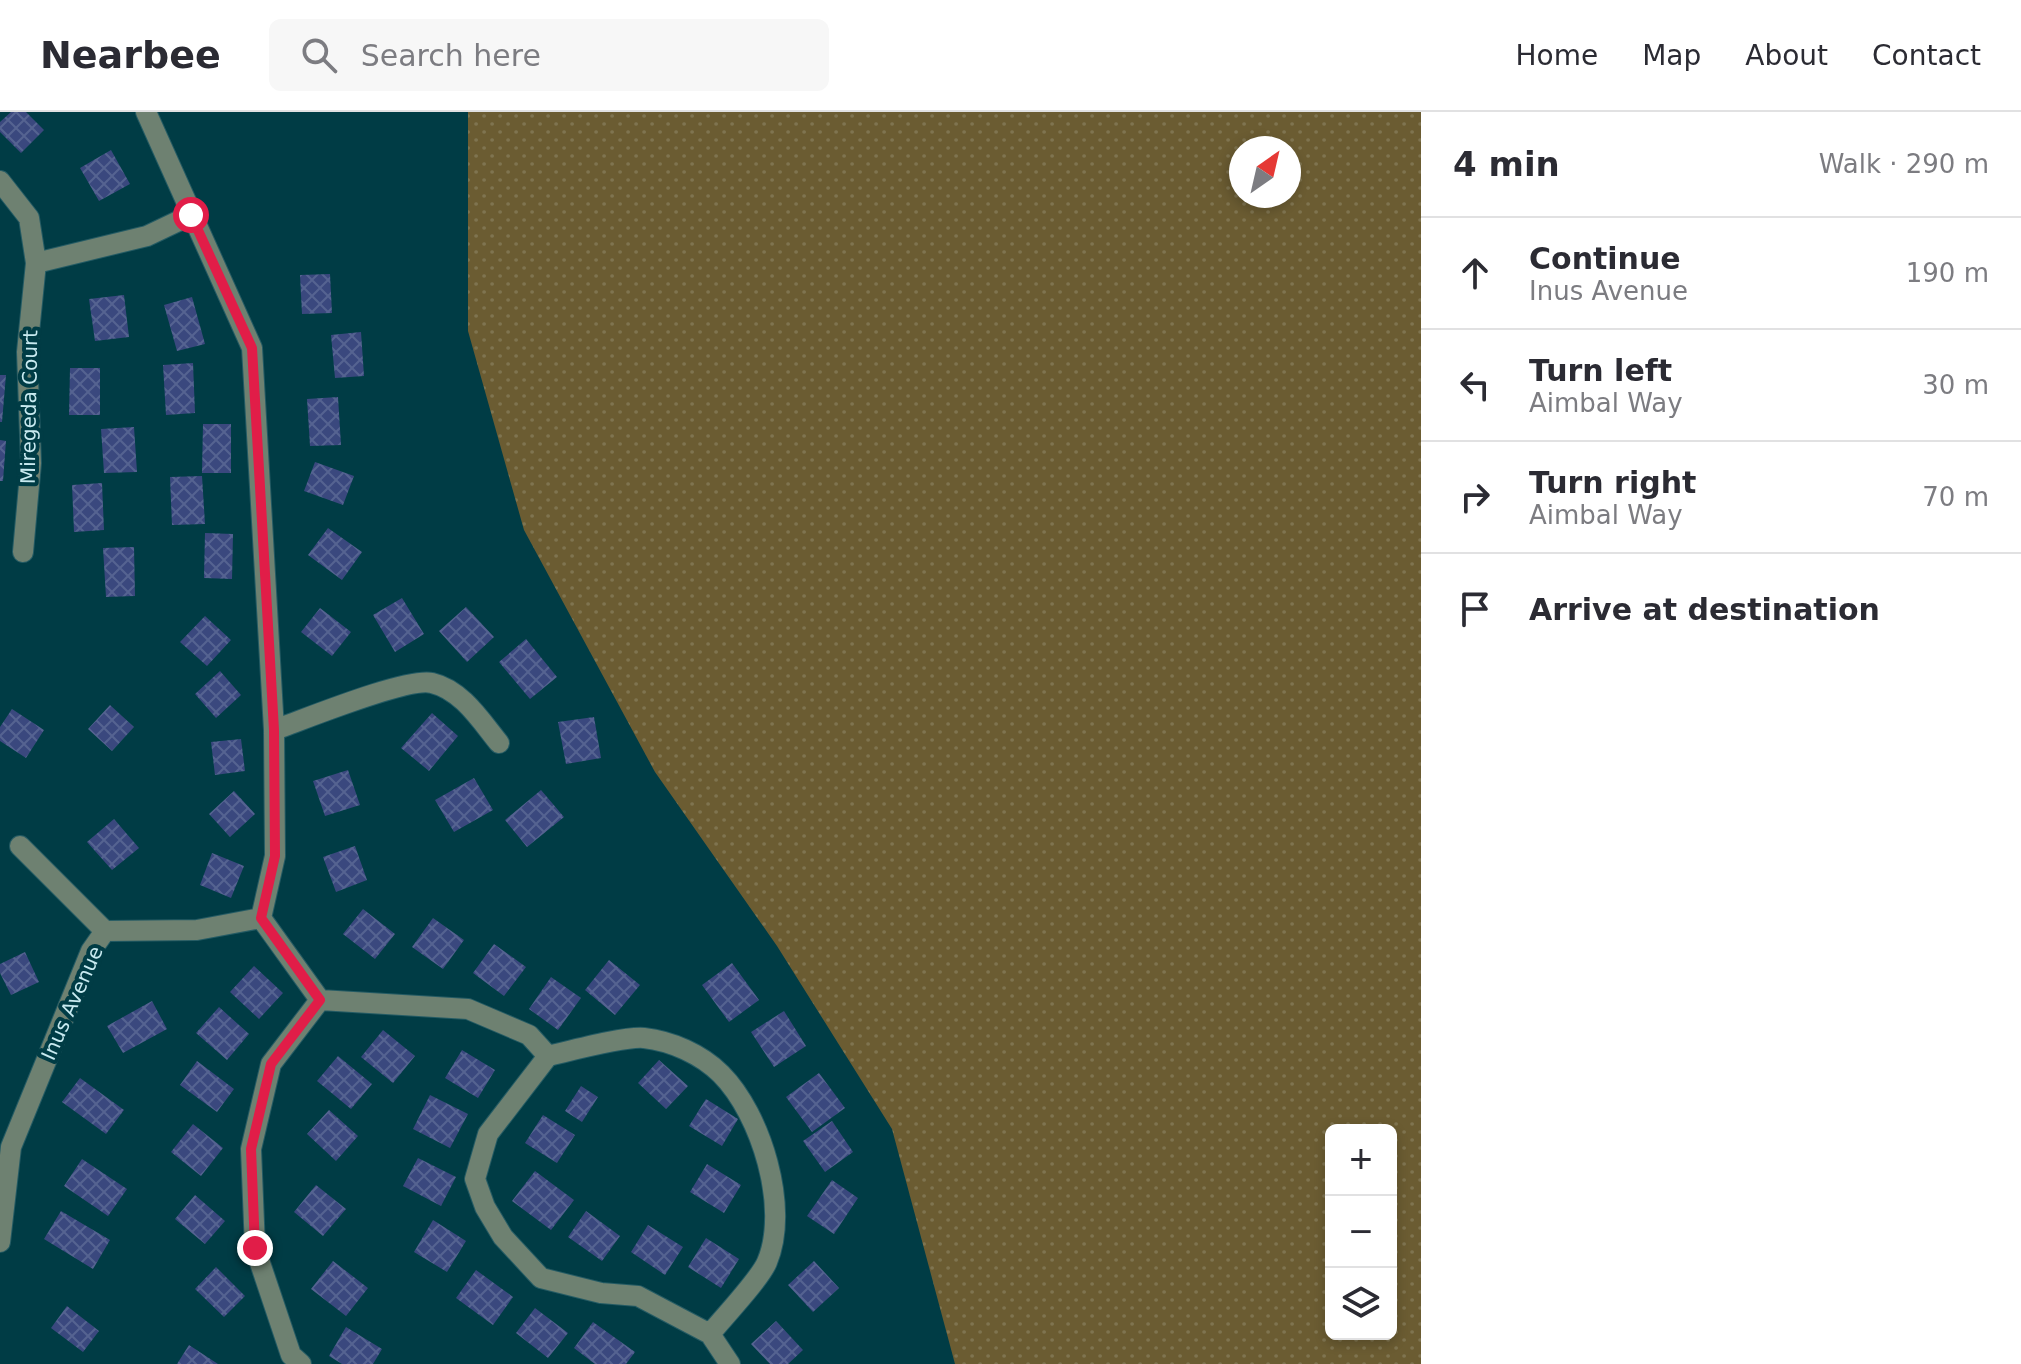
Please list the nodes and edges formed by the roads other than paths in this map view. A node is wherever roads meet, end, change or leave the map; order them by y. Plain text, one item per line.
1 (146, 112) edge
2 (0, 181) edge
3 (191, 215) junction
4 (36, 263) junction
5 (23, 552) dead end
6 (274, 730) junction
7 (499, 743) dead end
8 (20, 846) dead end
9 (261, 918) junction
10 (105, 931) junction
11 (320, 1000) junction
12 (548, 1056) junction
13 (0, 1242) edge
14 (710, 1334) junction
15 (301, 1364) edge
16 (730, 1364) edge

1 - 3 street
2 - 4 street, Miregeda Court
3 - 4 street
3 - 6 street
4 - 5 street, Miregeda Court
6 - 7 street
6 - 9 street
8 - 10 street
9 - 10 street, Inus Avenue
9 - 11 street
10 - 13 street, Inus Avenue
11 - 12 street
11 - 15 street
12 - 14 street
12 - 14 street
14 - 16 street

